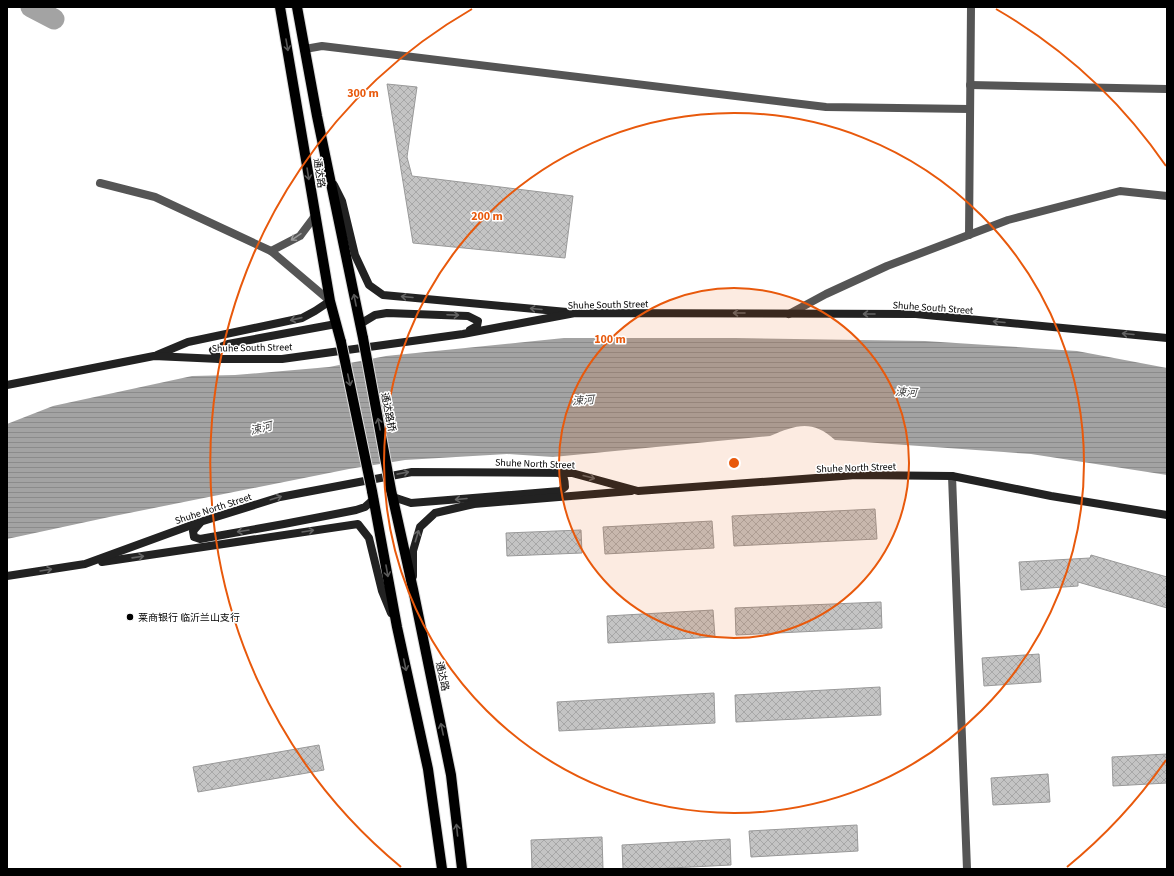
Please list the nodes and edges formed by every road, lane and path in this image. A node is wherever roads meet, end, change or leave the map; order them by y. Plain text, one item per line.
1 (280, 7) edge
2 (297, 7) edge
3 (971, 7) edge
4 (305, 49) junction
5 (970, 85) junction
6 (1167, 89) edge
7 (970, 109) junction
8 (331, 180) junction
9 (100, 183) dead end
10 (1167, 196) edge
11 (315, 216) junction
12 (969, 235) junction
13 (271, 251) junction
14 (330, 301) junction
15 (575, 313) junction
16 (789, 314) junction
17 (336, 324) junction
18 (360, 324) junction
19 (463, 334) junction
20 (363, 338) joint
21 (1167, 338) edge
22 (154, 356) junction
23 (219, 359) junction
24 (7, 385) edge
25 (558, 472) junction
26 (952, 476) junction
27 (638, 491) junction
28 (392, 494) junction
29 (373, 495) junction
30 (1167, 515) edge
31 (200, 522) junction
32 (85, 564) junction
33 (7, 576) edge
34 (413, 589) junction
35 (397, 627) junction
36 (442, 869) edge
37 (462, 869) edge
38 (966, 869) edge

1 -> 11 main road, 通达路
2 - 4 main road, 通达路
3 - 5 street
4 - 7 street
4 - 8 main road, 通达路
5 - 6 street
5 - 7 street
7 - 12 street
15 -> 8 main road
18 -> 8 main road, 通达路
9 - 13 street
10 - 12 street
11 -> 13 street
11 - 14 main road, 通达路
12 - 16 street
13 - 14 street
14 - 17 main road, 通达路
14 -> 22 main road
16 -> 15 main road, Shuhe South Street
15 - 19 main road, Shuhe South Street
21 -> 16 main road, Shuhe South Street
17 - 23 main road
17 -> 29 main road, 通达路, bridge
18 -> 19 main road
18 - 20 main road, 通达路
19 - 23 main road, Shuhe South Street
28 -> 20 main road, 通达路桥, bridge
22 - 23 main road, Shuhe South Street
22 - 24 main road, Shuhe South Street
25 -> 27 main road, Shuhe North Street
25 -> 28 main road
31 -> 25 main road, Shuhe North Street
26 - 27 main road, Shuhe North Street
26 - 30 main road, Shuhe North Street
26 - 38 street
34 -> 27 main road
28 - 34 main road, 通达路
29 -> 31 main road
29 -> 35 main road
31 - 32 main road, Shuhe North Street
33 -> 32 main road, Shuhe North Street
32 -> 35 main road
37 -> 34 main road, 通达路
35 -> 36 main road

